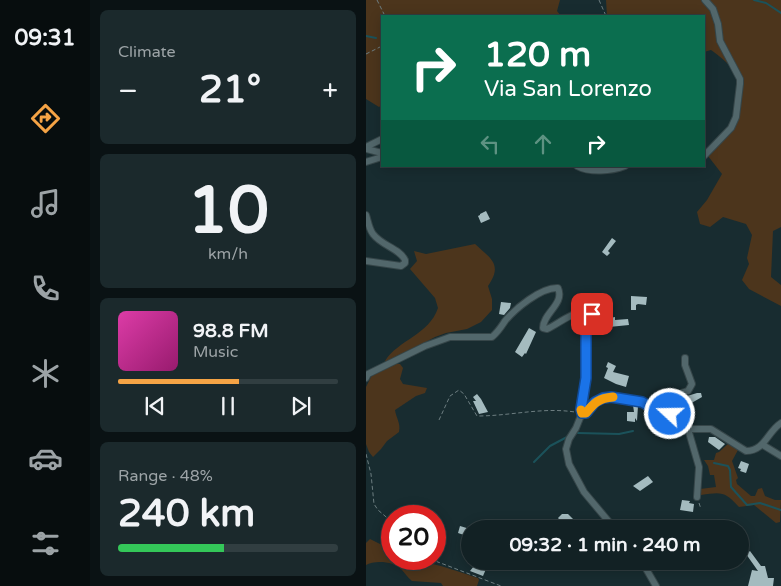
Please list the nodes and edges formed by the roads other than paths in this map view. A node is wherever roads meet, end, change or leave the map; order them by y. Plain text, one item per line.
1 (705, 0) edge
2 (381, 140) edge
3 (366, 148) edge
4 (381, 155) edge
5 (381, 155) edge
6 (705, 155) edge
7 (366, 162) edge
8 (579, 167) edge
9 (620, 167) edge
10 (366, 215) edge
11 (366, 261) edge
12 (685, 358) dead end
13 (366, 378) edge
14 (582, 413) junction
15 (670, 418) junction
16 (781, 423) edge
17 (688, 429) junction
18 (763, 445) junction
19 (781, 456) edge
20 (698, 497) road end
21 (607, 520) edge
22 (647, 570) edge
23 (656, 586) edge

1 - 6 street
2 - 3 street
3 - 4 street
5 - 7 street
8 - 9 street
10 - 11 street
12 - 15 street
13 - 14 street
14 - 15 street
14 - 21 street
15 - 17 street
16 - 18 street
17 - 18 street
17 - 20 street
18 - 19 street
22 - 23 street

